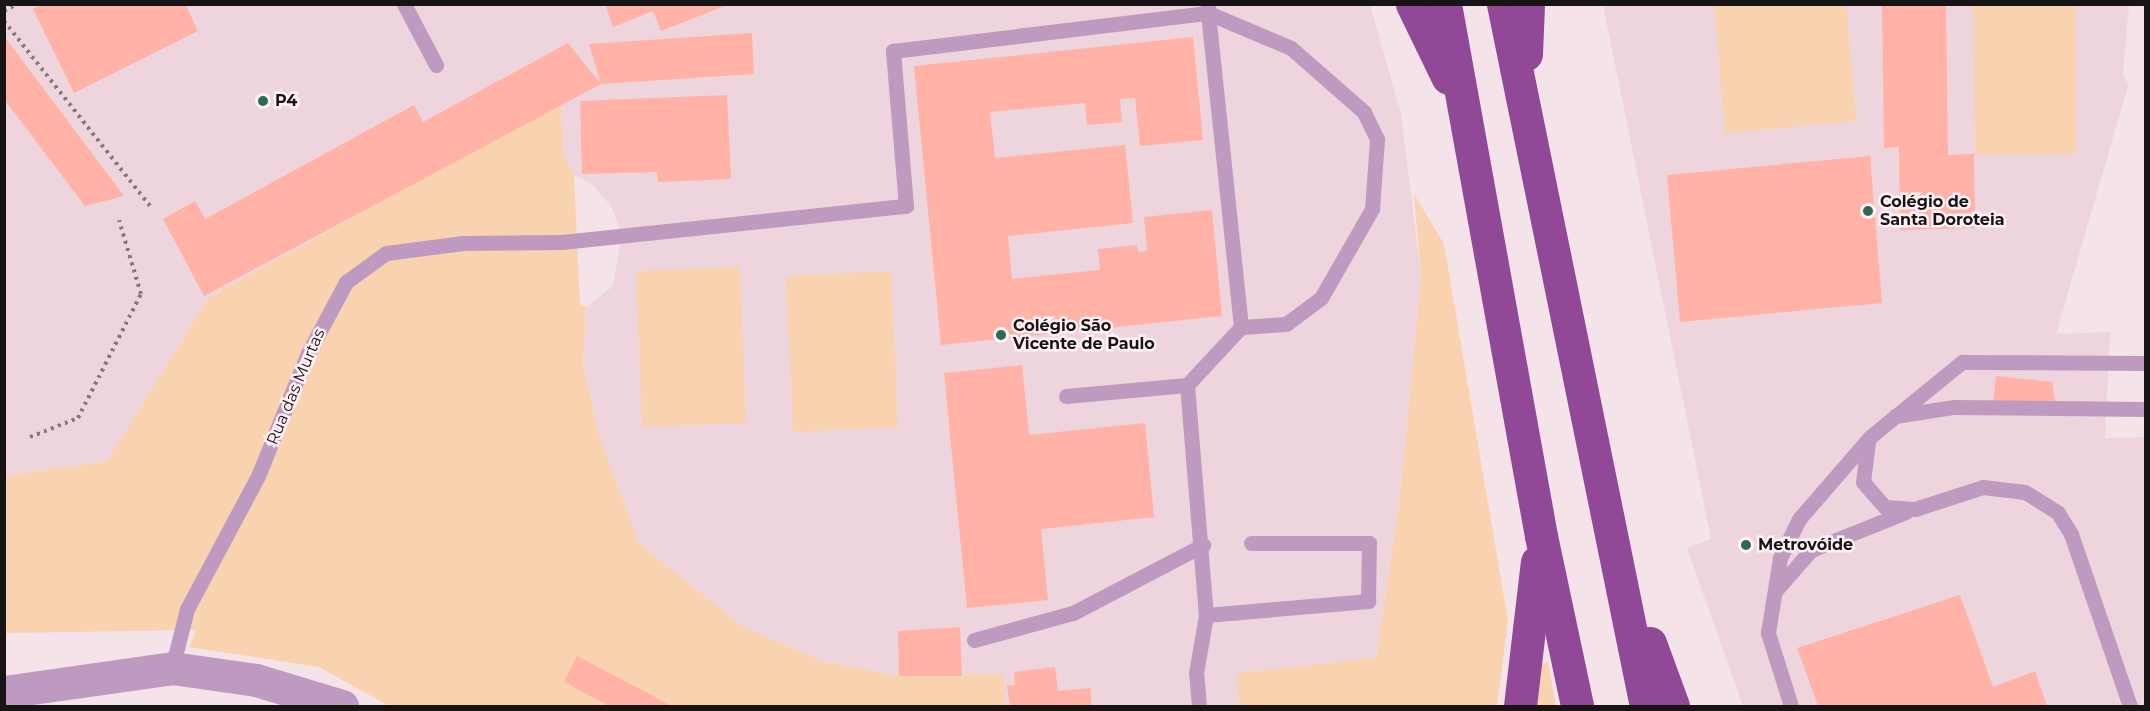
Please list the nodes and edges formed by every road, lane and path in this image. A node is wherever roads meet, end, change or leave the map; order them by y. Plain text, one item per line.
1 (18, 4) edge
2 (404, 4) edge
3 (1412, 4) edge
4 (1445, 4) edge
5 (1503, 4) edge
6 (1528, 4) edge
7 (1208, 9) edge
8 (4, 11) edge
9 (4, 21) edge
10 (436, 64) dead end
11 (1524, 116) junction
12 (1467, 117) junction
13 (150, 206) dead end
14 (119, 220) dead end
15 (1241, 327) junction
16 (2145, 363) edge
17 (1187, 385) junction
18 (1066, 396) dead end
19 (2145, 410) edge
20 (1892, 417) junction
21 (30, 437) dead end
22 (1870, 437) junction
23 (1915, 509) junction
24 (1541, 536) junction
25 (1251, 543) dead end
26 (1203, 545) junction
27 (1616, 552) junction
28 (1771, 597) junction
29 (1206, 615) junction
30 (974, 640) dead end
31 (172, 668) junction
32 (4, 693) edge
33 (342, 706) edge
34 (1199, 706) edge
35 (1520, 706) edge
36 (1577, 706) edge
37 (1646, 706) edge
38 (1673, 706) edge
39 (1791, 706) edge
40 (2130, 706) edge

1 - 8 path
2 - 10 lane
3 - 12 highway
4 - 12 highway
5 - 11 highway
6 - 11 highway
7 - 15 lane
7 - 15 lane
7 - 31 lane, Rua das Murtas
9 - 13 path
11 - 27 highway
12 - 24 highway
14 - 21 path
15 - 17 lane
16 - 20 lane
17 - 18 lane
17 - 26 lane
19 - 20 lane
20 - 22 lane
22 - 23 lane
22 - 28 lane
23 - 28 lane
23 - 40 lane
24 - 35 highway
24 - 36 highway
25 - 29 lane
26 - 29 lane
26 - 30 lane
27 - 37 highway
27 - 38 highway
28 - 39 lane
29 - 34 lane
31 - 32 street
31 - 33 street

